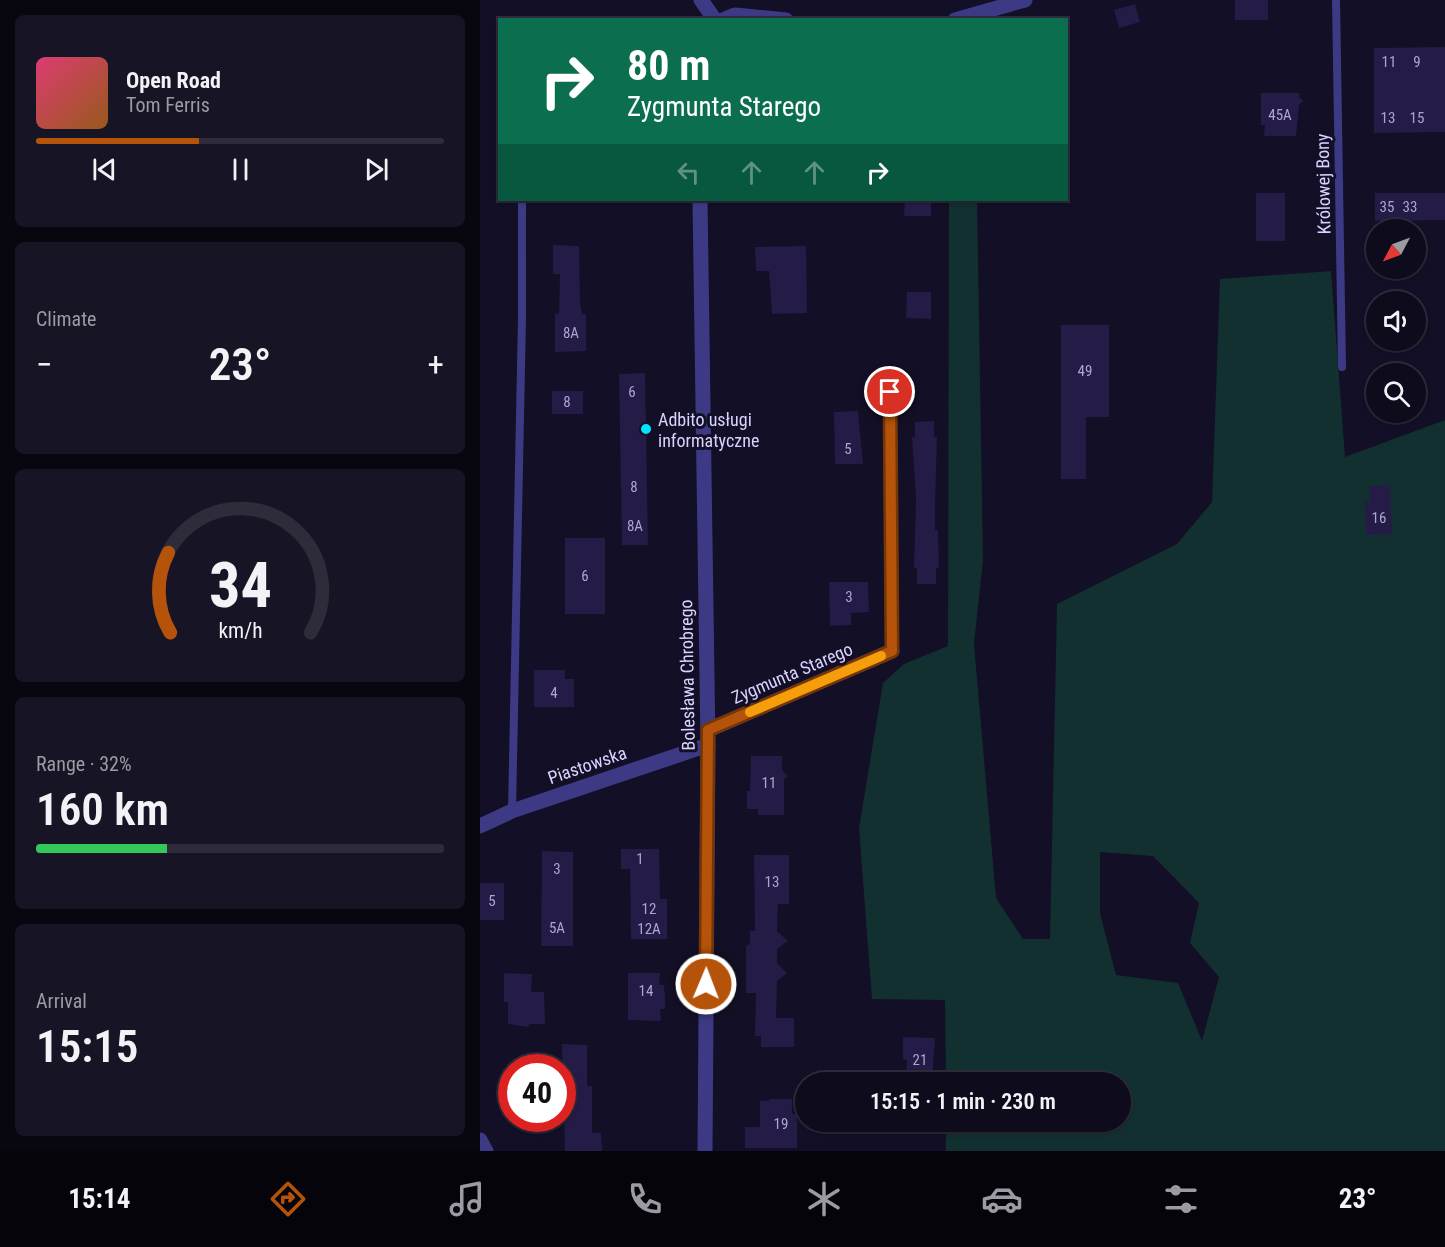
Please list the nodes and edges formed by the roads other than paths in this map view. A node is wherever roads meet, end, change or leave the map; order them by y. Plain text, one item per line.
1 (701, 0) edge
2 (1025, 0) edge
3 (1336, 0) edge
4 (714, 18) edge
5 (728, 18) edge
6 (766, 18) edge
7 (962, 18) edge
8 (522, 201) edge
9 (700, 201) edge
10 (1342, 367) dead end
11 (890, 392) dead end
12 (892, 651) joint
13 (708, 738) junction
14 (512, 810) junction
15 (480, 826) edge
16 (480, 1140) edge
17 (486, 1151) edge
18 (705, 1151) edge

1 - 4 street
2 - 7 street
3 - 10 lane, Królowej Bony
5 - 6 street
8 - 14 lane
9 - 13 street, Bolesława Chrobrego
11 - 12 lane
12 - 13 street, Zygmunta Starego
13 - 14 street, Piastowska
13 - 18 street, Bolesława Chrobrego
14 - 15 street, Piastowska
16 - 17 street

